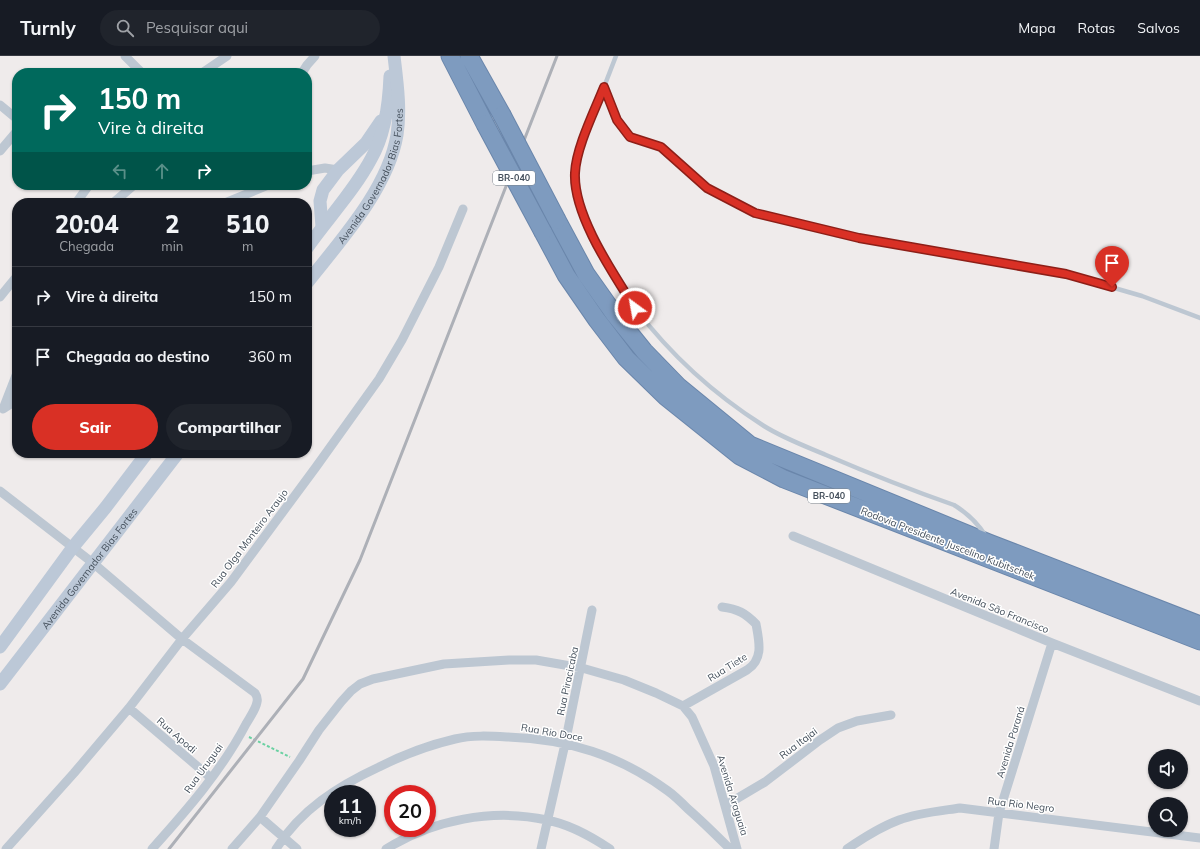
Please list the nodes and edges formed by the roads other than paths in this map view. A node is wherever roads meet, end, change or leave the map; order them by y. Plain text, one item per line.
1 (125, 56) edge
2 (227, 56) edge
3 (314, 56) edge
4 (392, 56) edge
5 (450, 56) edge
6 (469, 56) edge
7 (616, 56) edge
8 (137, 68) edge
9 (209, 68) edge
10 (306, 68) edge
11 (604, 87) junction
12 (0, 105) edge
13 (386, 114) junction
14 (12, 115) edge
15 (12, 137) edge
16 (0, 151) edge
17 (312, 170) edge
18 (338, 170) junction
19 (359, 179) junction
20 (128, 190) edge
21 (256, 190) edge
22 (119, 198) edge
23 (236, 198) edge
24 (366, 206) junction
25 (463, 209) dead end
26 (322, 227) junction
27 (312, 241) edge
28 (312, 276) edge
29 (12, 282) edge
30 (12, 286) edge
31 (1, 295) edge
32 (1200, 318) edge
33 (12, 385) edge
34 (12, 403) edge
35 (2, 410) edge
36 (143, 458) edge
37 (174, 458) edge
38 (0, 491) edge
39 (793, 536) dead end
40 (990, 543) junction
41 (73, 547) junction
42 (93, 563) junction
43 (722, 607) dead end
44 (592, 610) dead end
45 (1200, 625) edge
46 (182, 639) junction
47 (1200, 641) edge
48 (1052, 643) junction
49 (0, 647) edge
50 (582, 668) junction
51 (0, 684) edge
52 (1200, 701) edge
53 (683, 706) junction
54 (129, 708) junction
55 (891, 715) dead end
56 (565, 744) junction
57 (211, 778) junction
58 (726, 805) junction
59 (999, 813) junction
60 (260, 817) junction
61 (548, 820) junction
62 (283, 838) junction
63 (1200, 838) edge
64 (6, 849) edge
65 (152, 849) edge
66 (232, 849) edge
67 (276, 849) edge
68 (297, 849) edge
69 (386, 849) edge
70 (541, 849) edge
71 (610, 849) edge
72 (730, 849) edge
73 (737, 849) edge
74 (847, 849) edge
75 (994, 849) edge

1 - 8 street
2 - 9 street
3 - 10 street
4 - 13 main road, Avenida Governador Bias Fortes
4 - 24 main road, Avenida Governador Bias Fortes
5 - 47 highway, Rodovia Presidente Juscelino Kubitschek / BR-040, bridge
6 - 40 highway, Rodovia Presidente Juscelino Kubitschek / BR-040, bridge
7 - 11 lane
11 - 32 lane
11 - 40 lane
12 - 14 street
13 - 18 main road
13 - 19 main road, Avenida Governador Bias Fortes
15 - 16 street
17 - 18 street
18 - 19 main road
18 - 26 main road
19 - 24 main road
19 - 26 main road, Avenida Governador Bias Fortes
20 - 22 street
21 - 23 street
24 - 28 main road, Avenida Governador Bias Fortes
25 - 46 street, Rua Olga Monteiro Araujo
26 - 27 main road, Avenida Governador Bias Fortes
29 - 31 street
30 - 31 street
33 - 35 street
34 - 35 street
36 - 41 main road
37 - 42 main road, Avenida Governador Bias Fortes
38 - 41 street
39 - 48 street, Avenida São Francisco
40 - 45 highway, Rodovia Presidente Juscelino Kubitschek / BR-040
41 - 42 street
41 - 49 main road
42 - 46 street
42 - 51 main road, Avenida Governador Bias Fortes
43 - 53 street, Rua Tiete
44 - 50 street, Rua Piracicaba
46 - 54 street, Rua Olga Monteiro Araujo
46 - 57 street, Rua Uruguai
48 - 52 street, Avenida São Francisco
48 - 59 street, Avenida Paraná
50 - 53 street
50 - 56 street, Rua Piracicaba
50 - 60 street
53 - 58 street, Avenida Araguaia
54 - 57 street, Rua Apodi
54 - 64 street, Rua Olga Monteiro Araujo
55 - 58 street, Rua Itajai
56 - 61 street, Rua Piracicaba
56 - 62 street, Rua Rio Doce
56 - 72 street, Rua Rio Doce
57 - 65 street, Rua Uruguai
58 - 73 street, Avenida Araguaia
59 - 63 street, Rua Rio Negro
59 - 74 street, Rua Rio Negro
59 - 75 street, Avenida Paraná
60 - 62 street
60 - 66 street
61 - 69 street
61 - 70 street, Rua Piracicaba
61 - 71 street
62 - 67 street, Rua Rio Doce
62 - 68 street

